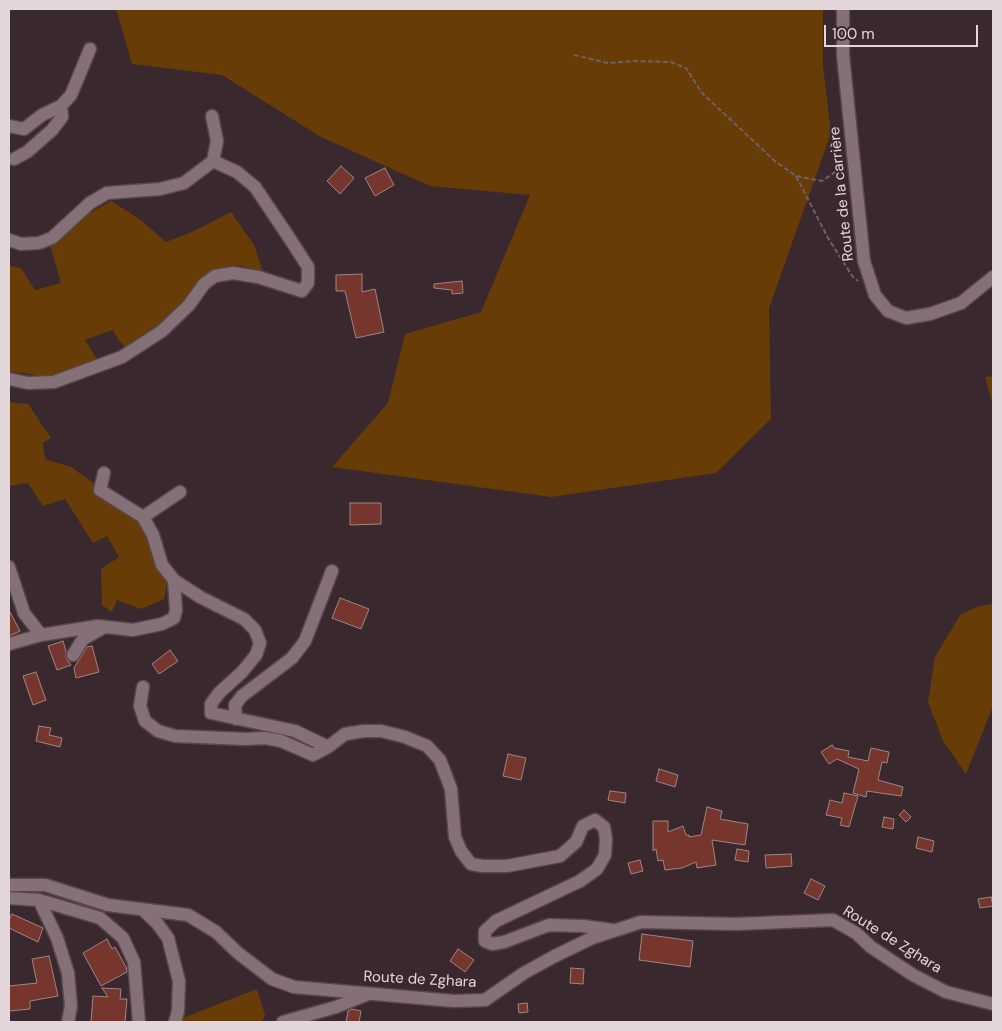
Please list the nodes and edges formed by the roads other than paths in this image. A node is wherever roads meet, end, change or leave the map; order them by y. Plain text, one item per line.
1 (843, 9) edge
2 (90, 49) dead end
3 (61, 106) junction
4 (212, 116) dead end
5 (9, 126) edge
6 (24, 129) junction
7 (9, 134) edge
8 (14, 159) dead end
9 (214, 162) junction
10 (9, 240) edge
11 (993, 276) edge
12 (9, 379) edge
13 (104, 473) dead end
14 (180, 492) dead end
15 (143, 517) junction
16 (9, 567) edge
17 (332, 571) dead end
18 (174, 580) junction
19 (104, 627) junction
20 (41, 635) junction
21 (9, 644) edge
22 (72, 655) dead end
23 (142, 688) dead end
24 (236, 719) junction
25 (328, 747) junction
26 (9, 885) edge
27 (9, 898) edge
28 (39, 900) junction
29 (142, 909) junction
30 (615, 930) junction
31 (369, 993) junction
32 (993, 1004) edge
33 (68, 1022) edge
34 (139, 1022) edge
35 (176, 1022) edge
36 (283, 1022) edge

1 - 11 street, Route de la carrière
2 - 3 street
3 - 6 street
3 - 8 street
4 - 9 street
5 - 6 street
6 - 7 street
9 - 10 street
9 - 12 street
13 - 15 street
14 - 15 street
15 - 18 street
16 - 20 street
17 - 24 street
18 - 19 street
18 - 24 street
19 - 20 street
19 - 22 street
20 - 21 street
23 - 25 street
24 - 25 street
25 - 30 street
26 - 29 street, Route de Zghara
27 - 28 street
28 - 33 street
28 - 34 street
29 - 31 street, Route de Zghara
29 - 35 street
30 - 31 street, Route de Zghara
30 - 32 street, Route de Zghara
31 - 36 street

